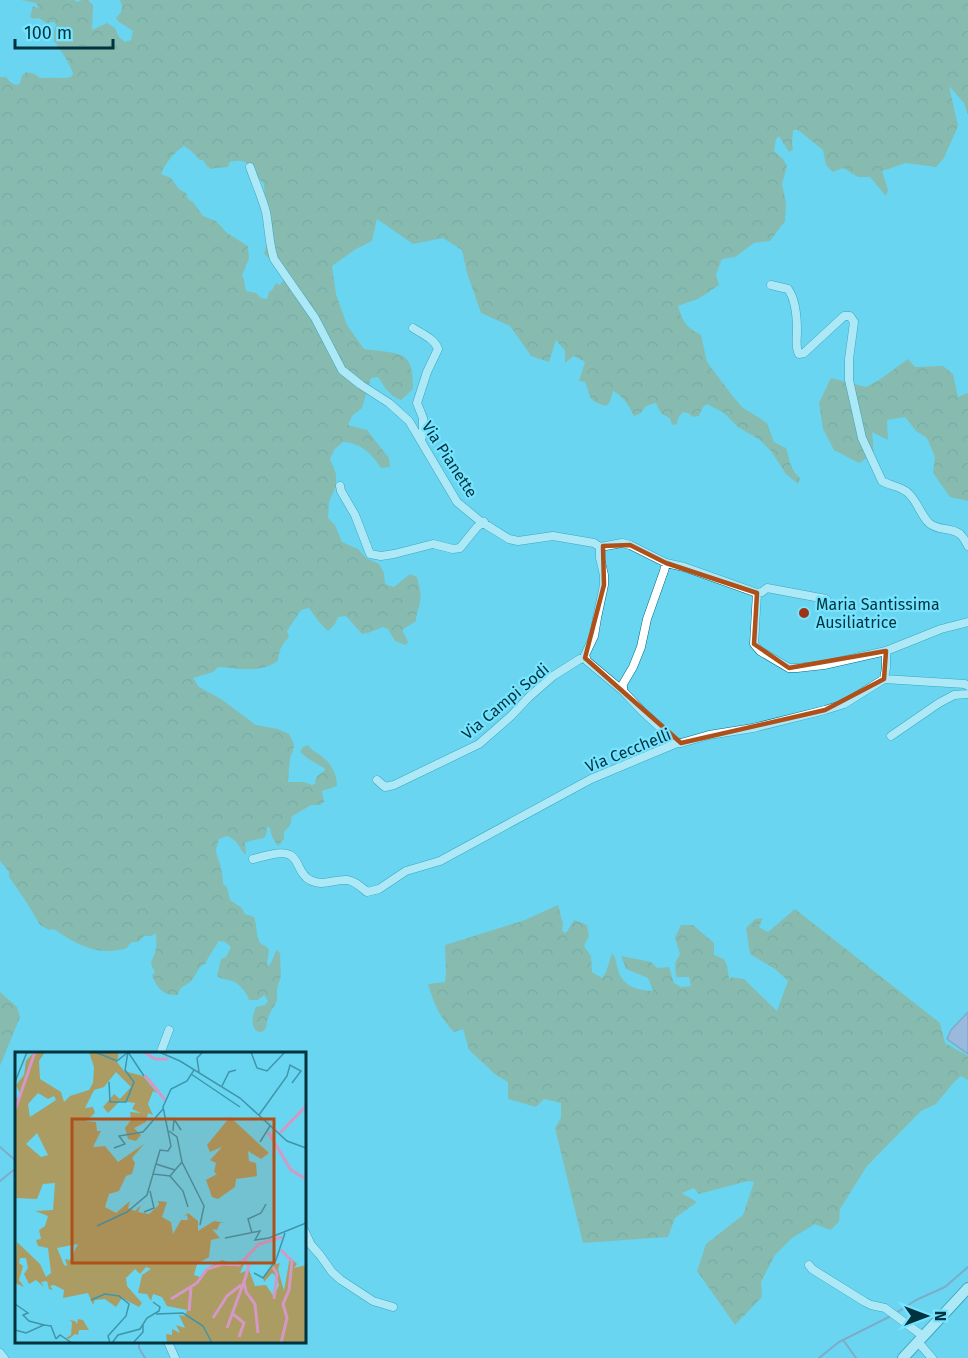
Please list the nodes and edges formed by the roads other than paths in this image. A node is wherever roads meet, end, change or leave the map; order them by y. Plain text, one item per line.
1 (250, 167) dead end
2 (771, 285) dead end
3 (413, 328) dead end
4 (421, 440) junction
5 (340, 486) dead end
6 (484, 522) junction
7 (968, 546) edge
8 (600, 547) junction
9 (666, 563) junction
10 (757, 593) junction
11 (829, 607) dead end
12 (968, 622) edge
13 (886, 651) junction
14 (585, 658) junction
15 (884, 679) junction
16 (968, 686) edge
17 (623, 690) junction
18 (968, 694) edge
19 (891, 736) dead end
20 (677, 743) junction
21 (377, 780) dead end
22 (253, 859) dead end
23 (169, 1030) dead end
24 (160, 1052) edge
25 (306, 1234) edge
26 (809, 1265) dead end
27 (968, 1288) edge
28 (393, 1307) dead end
29 (920, 1339) junction
30 (169, 1343) edge
31 (0, 1353) edge
32 (4, 1358) edge
33 (175, 1358) edge
34 (903, 1358) edge
35 (932, 1358) edge

1 - 4 street, Via Pianette
2 - 7 street
3 - 4 street
4 - 6 street, Via Pianette
5 - 6 street
6 - 8 street, Via Pianette
8 - 9 street, Via Pianette
8 - 14 street
9 - 10 street, Via Pianette
9 - 17 street
10 - 11 street
10 - 13 street
12 - 13 street
13 - 15 street
14 - 17 street
14 - 21 street, Via Campi Sodi
15 - 16 street
15 - 20 street, Via Cecchelli
17 - 20 street
18 - 19 street
20 - 22 street, Via Cecchelli
23 - 24 street
25 - 28 street
26 - 29 street
27 - 29 main road
29 - 34 main road
29 - 35 street
30 - 33 street
31 - 32 street

